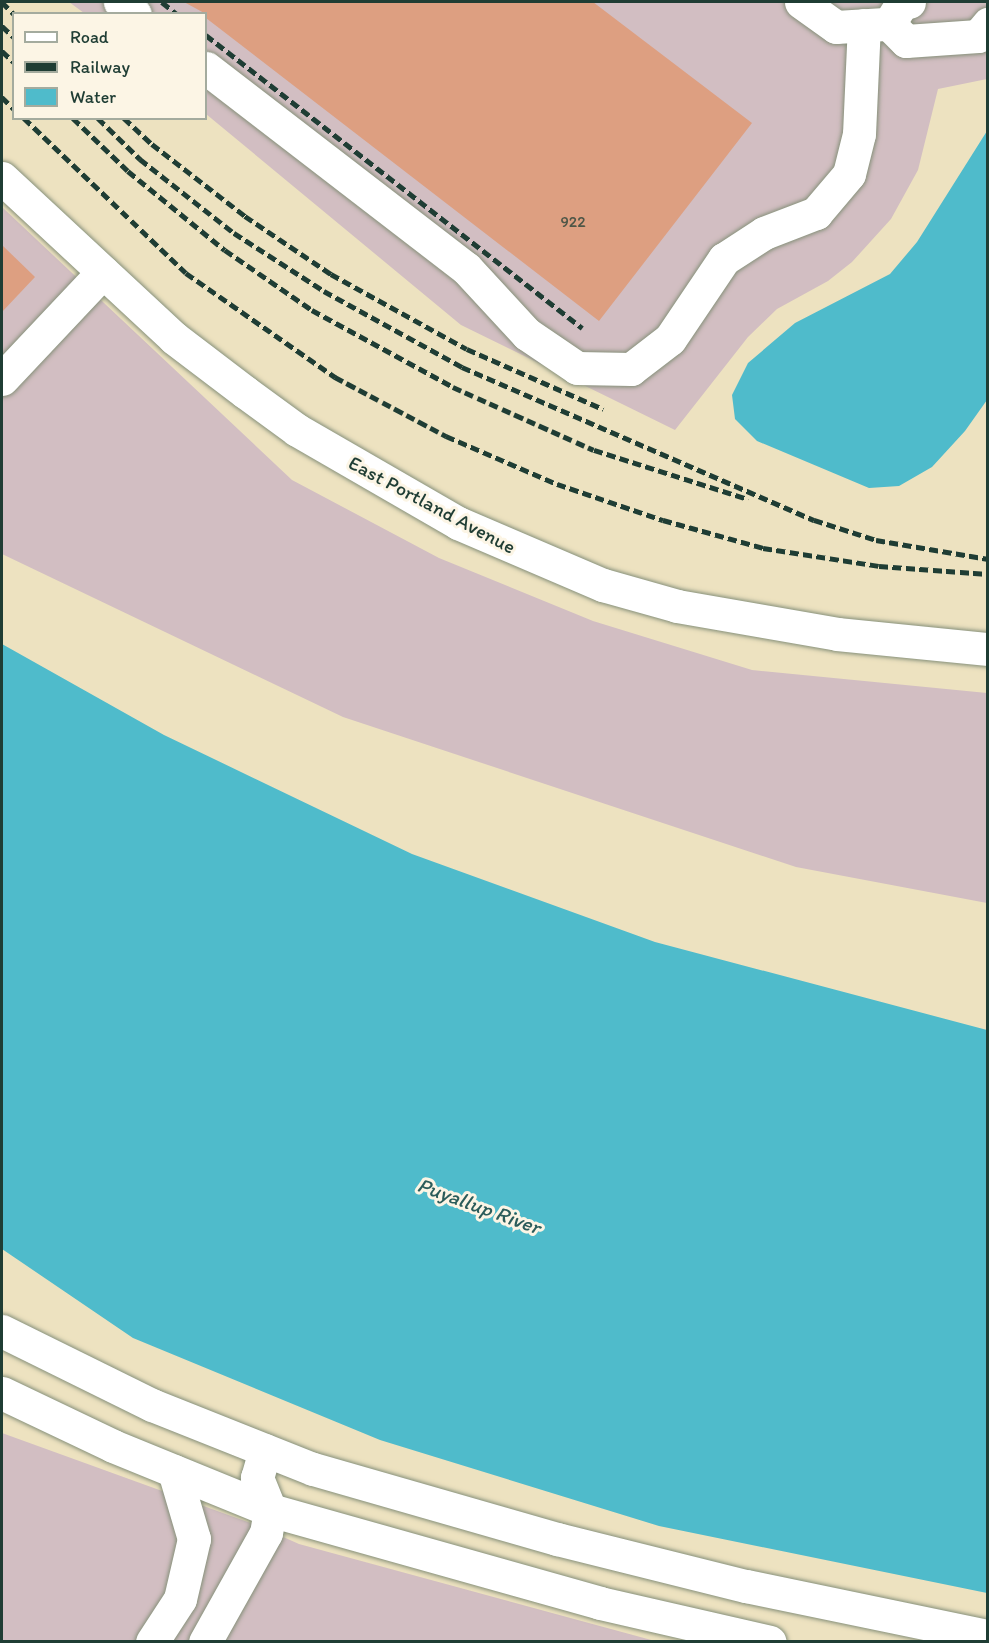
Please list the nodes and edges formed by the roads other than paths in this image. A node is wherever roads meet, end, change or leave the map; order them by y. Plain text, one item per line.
1 (120, 2) edge
2 (801, 2) edge
3 (132, 12) edge
4 (888, 17) edge
5 (987, 24) edge
6 (207, 69) edge
7 (2, 178) edge
8 (103, 272) junction
9 (2, 379) edge
10 (987, 650) edge
11 (2, 1331) edge
12 (2, 1393) edge
13 (265, 1450) junction
14 (174, 1471) junction
15 (270, 1510) junction
16 (987, 1636) edge
17 (152, 1641) edge
18 (205, 1641) edge
19 (770, 1641) edge

1 - 3 street
2 - 4 street
4 - 5 street
4 - 6 street
7 - 8 street, East Portland Avenue
8 - 9 street
8 - 10 street, East Portland Avenue
11 - 13 street
12 - 14 street
13 - 15 street
13 - 16 street
14 - 15 street
14 - 17 street
15 - 18 street
15 - 19 street

